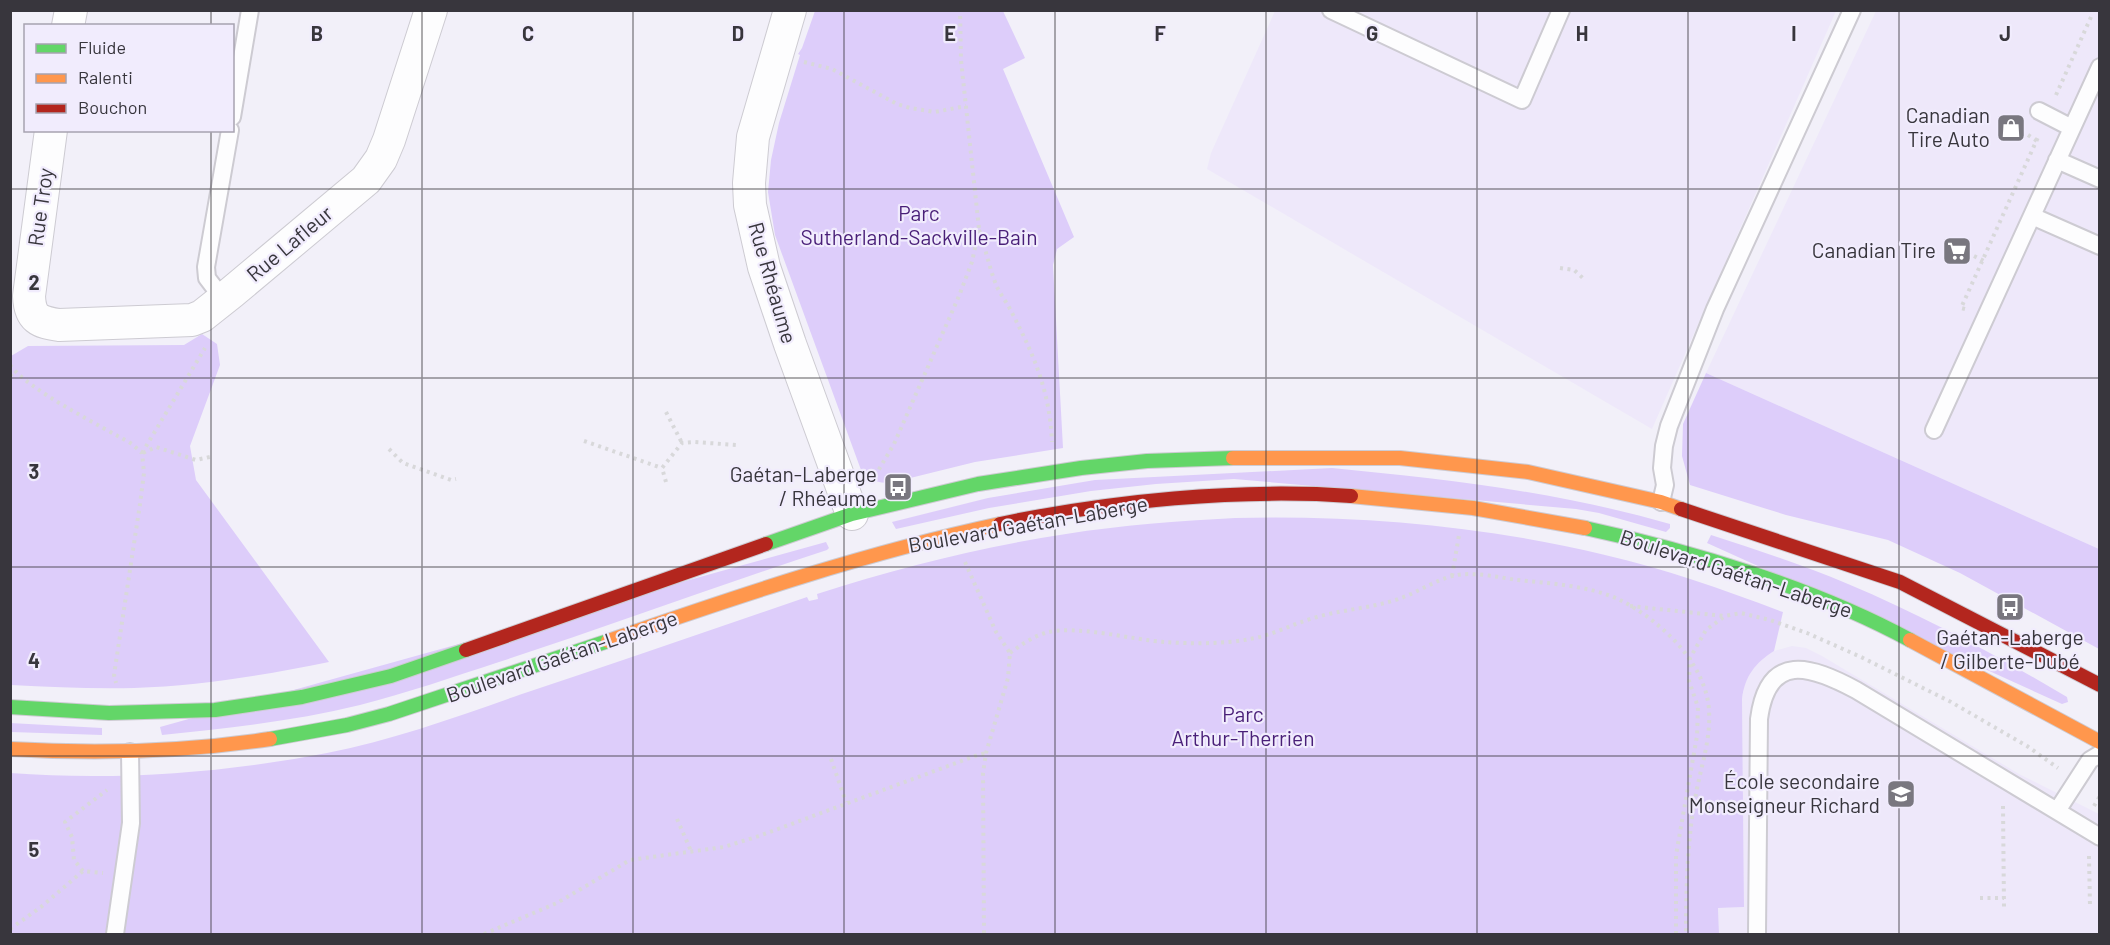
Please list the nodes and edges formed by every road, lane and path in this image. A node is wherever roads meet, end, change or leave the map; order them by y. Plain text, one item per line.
1 (250, 10) edge
2 (432, 10) edge
3 (960, 10) edge
4 (1331, 10) edge
5 (1561, 10) edge
6 (1852, 10) edge
7 (785, 12) edge
8 (2091, 17) dead end
9 (794, 59) dead end
10 (2100, 67) edge
11 (234, 105) edge
12 (966, 106) junction
13 (2046, 108) joint
14 (2041, 128) dead end
15 (2072, 128) junction
16 (51, 132) edge
17 (230, 132) edge
18 (2028, 135) dead end
19 (2036, 140) junction
20 (2057, 160) junction
21 (2100, 179) edge
22 (2032, 216) junction
23 (979, 229) junction
24 (2100, 246) edge
25 (1974, 256) dead end
26 (1982, 260) junction
27 (1560, 268) dead end
28 (1585, 280) dead end
29 (223, 299) junction
30 (1961, 308) dead end
31 (36, 318) joint
32 (209, 341) dead end
33 (10, 365) edge
34 (14, 371) junction
35 (10, 376) edge
36 (666, 412) dead end
37 (1934, 430) dead end
38 (584, 441) dead end
39 (682, 443) junction
40 (737, 446) dead end
41 (389, 449) dead end
42 (1052, 452) dead end
43 (142, 453) junction
44 (214, 456) dead end
45 (662, 468) junction
46 (456, 479) dead end
47 (666, 482) dead end
48 (870, 484) dead end
49 (1661, 502) junction
50 (852, 514) junction
51 (1460, 526) dead end
52 (965, 560) dead end
53 (1452, 576) junction
54 (1629, 606) junction
55 (1725, 616) dead end
56 (1010, 653) junction
57 (1690, 658) junction
58 (2100, 685) edge
59 (118, 692) dead end
60 (10, 707) edge
61 (2100, 742) edge
62 (10, 749) edge
63 (130, 752) junction
64 (986, 753) junction
65 (2100, 754) edge
66 (831, 759) dead end
67 (111, 783) dead end
68 (2003, 800) dead end
69 (846, 802) junction
70 (2057, 811) junction
71 (677, 819) dead end
72 (2094, 843) edge
73 (691, 851) junction
74 (83, 871) junction
75 (104, 873) dead end
76 (1980, 898) dead end
77 (2004, 898) junction
78 (2004, 907) dead end
79 (2090, 907) dead end
80 (10, 929) edge
81 (115, 934) edge
82 (484, 934) edge
83 (984, 934) edge
84 (1676, 934) edge
85 (1686, 934) edge
86 (1757, 934) edge

1 - 11 lane
2 - 29 street, Rue Lafleur
3 - 12 path
4 - 5 lane
6 - 49 lane
7 - 50 street, Rue Rhéaume
8 - 13 path
9 - 12 path
10 - 15 lane
12 - 23 path
13 - 15 lane
14 - 19 path
15 - 20 lane
16 - 31 street, Rue Troy
17 - 29 lane
18 - 19 path
19 - 26 path
20 - 21 lane
20 - 22 lane
22 - 24 lane
22 - 37 lane
23 - 42 path
23 - 48 path
25 - 26 path
26 - 30 path
27 - 28 path
29 - 31 street, Rue Lafleur
32 - 43 path
33 - 34 path
34 - 35 path
34 - 43 path
36 - 39 path
38 - 45 path
39 - 40 path
39 - 45 path
41 - 46 path
43 - 44 path
43 - 59 path
45 - 47 path
49 - 50 main road, Boulevard Gaétan-Laberge
49 - 58 main road, Boulevard Gaétan-Laberge
50 - 60 main road, Boulevard Gaétan-Laberge
51 - 53 path
52 - 56 path
53 - 54 path
53 - 56 path
54 - 55 path
54 - 57 path
56 - 64 path
57 - 84 path
57 - 85 path
61 - 63 main road, Boulevard Gaétan-Laberge
62 - 63 main road, Boulevard Gaétan-Laberge
63 - 81 lane
64 - 69 path
64 - 83 path
65 - 70 lane
66 - 69 path
67 - 74 path
68 - 77 path
69 - 73 path
70 - 72 lane
70 - 86 lane
71 - 73 path
72 - 79 path
73 - 82 path
74 - 75 path
74 - 80 path
76 - 77 path
77 - 78 path

